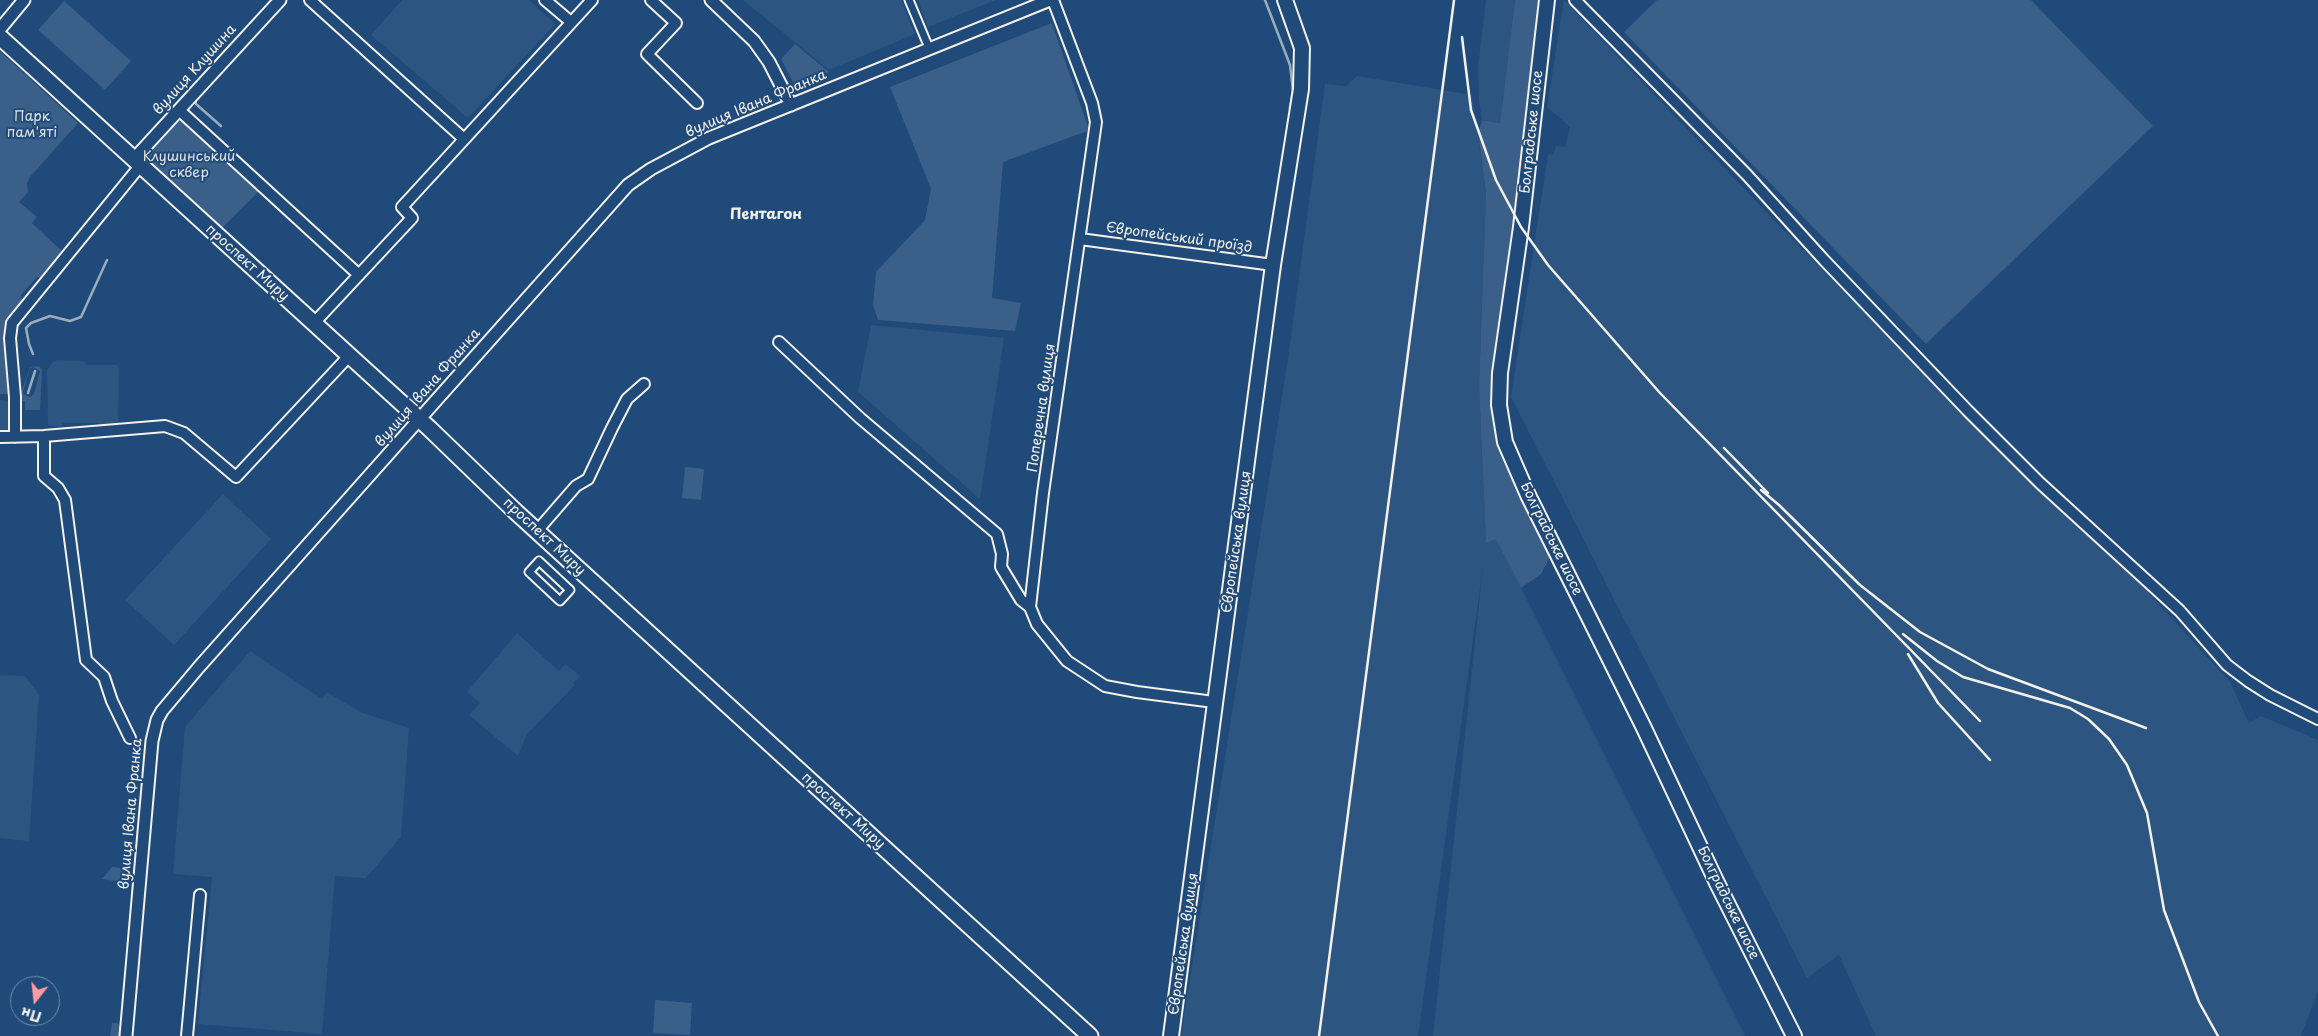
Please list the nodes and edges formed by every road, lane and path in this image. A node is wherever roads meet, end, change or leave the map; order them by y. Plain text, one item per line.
1 (24, 0) edge
2 (280, 0) edge
3 (310, 0) edge
4 (545, 0) edge
5 (592, 0) edge
6 (651, 0) edge
7 (711, 0) edge
8 (909, 0) edge
9 (1051, 0) edge
10 (1285, 0) edge
11 (1547, 0) edge
12 (1575, 0) edge
13 (571, 22) junction
14 (0, 29) edge
15 (0, 37) edge
16 (929, 48) junction
17 (698, 103) dead end
18 (791, 105) junction
19 (179, 110) junction
20 (464, 139) junction
21 (136, 163) junction
22 (1080, 239) junction
23 (1273, 264) junction
24 (359, 275) junction
25 (314, 323) junction
26 (779, 342) dead end
27 (349, 356) junction
28 (644, 384) dead end
29 (419, 420) junction
30 (15, 436) junction
31 (44, 436) junction
32 (0, 437) edge
33 (537, 530) junction
34 (570, 590) joint
35 (1030, 607) junction
36 (1214, 702) junction
37 (2318, 719) edge
38 (130, 738) dead end
39 (200, 894) dead end
40 (126, 1036) edge
41 (187, 1036) edge
42 (1090, 1036) edge
43 (1171, 1036) edge
44 (1794, 1036) edge

1 - 14 street
2 - 19 street, вулиця Клушина
3 - 20 street
4 - 13 street
5 - 13 street
6 - 17 street
7 - 18 street
8 - 16 street
9 - 16 street, вулиця Івана Франка
9 - 22 street, Поперечна вулиця
10 - 23 main road, Європейська вулиця
11 - 44 main road, Болградське шосе
12 - 37 street
13 - 20 street
15 - 21 main road, проспект Миру
16 - 18 street, вулиця Івана Франка
18 - 29 street, вулиця Івана Франка
19 - 21 street, вулиця Клушина
19 - 24 street
20 - 24 street
21 - 25 main road, проспект Миру
21 - 30 street
22 - 23 street, Європейський проїзд
22 - 35 street, Поперечна вулиця
23 - 36 main road, Європейська вулиця
24 - 25 street
25 - 27 main road, проспект Миру
26 - 35 street
27 - 29 main road, проспект Миру
27 - 31 street
28 - 33 street
29 - 33 main road, проспект Миру
29 - 40 street, вулиця Івана Франка
30 - 31 street
30 - 32 street
31 - 38 street
33 - 42 main road, проспект Миру
34 - 34 street
35 - 36 street
36 - 43 main road, Європейська вулиця
39 - 41 street

